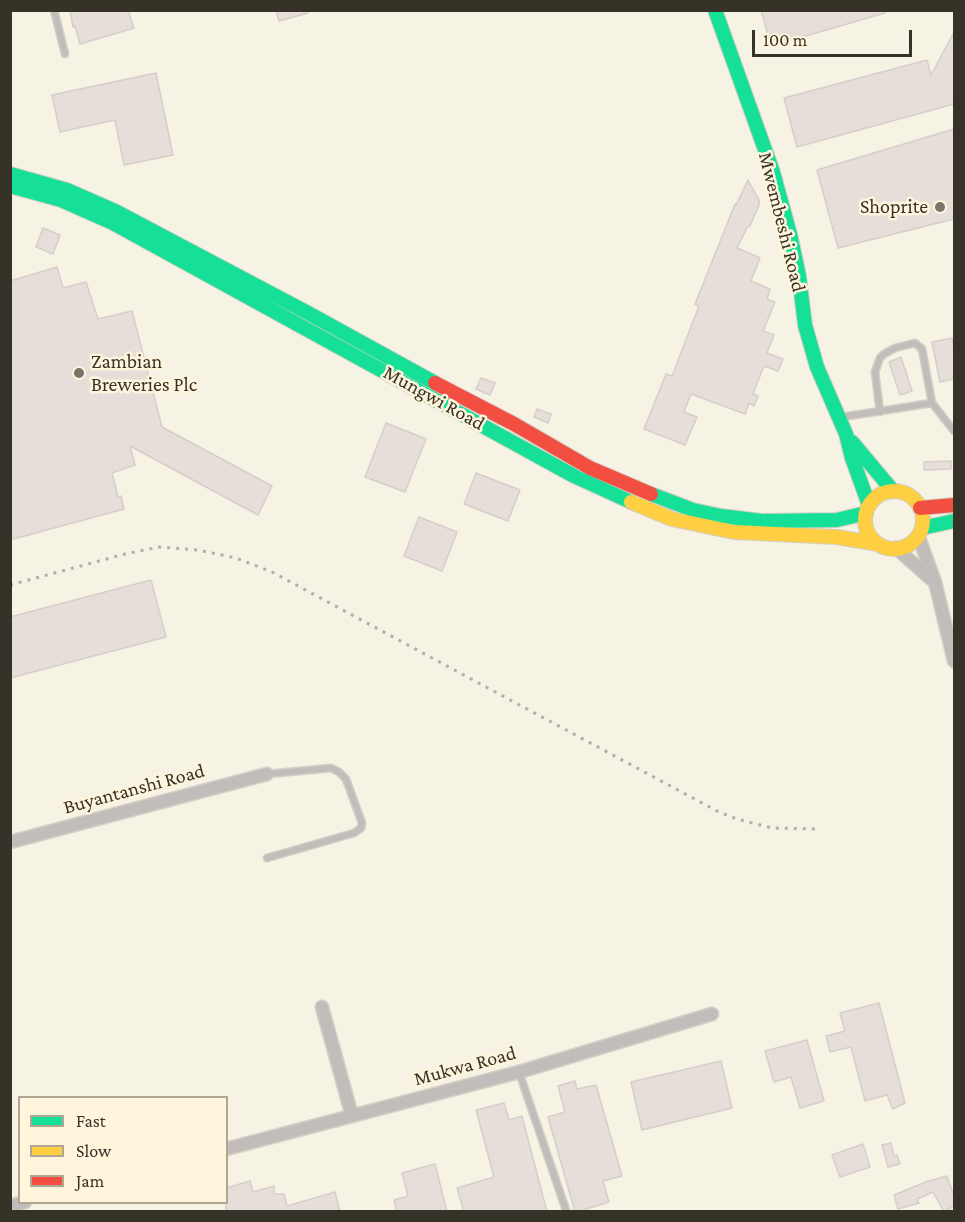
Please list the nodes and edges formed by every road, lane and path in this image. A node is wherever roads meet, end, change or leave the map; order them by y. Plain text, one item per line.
1 (54, 10) edge
2 (715, 10) edge
3 (65, 54) dead end
4 (10, 174) edge
5 (10, 186) edge
6 (423, 385) junction
7 (932, 404) junction
8 (880, 412) junction
9 (838, 418) junction
10 (954, 431) edge
11 (846, 435) junction
12 (893, 491) junction
13 (954, 505) edge
14 (920, 508) junction
15 (868, 509) junction
16 (954, 521) edge
17 (920, 532) junction
18 (879, 544) junction
19 (896, 548) junction
20 (935, 582) junction
21 (954, 661) edge
22 (267, 774) joint
23 (10, 842) edge
24 (267, 858) dead end
25 (322, 1007) dead end
26 (712, 1014) dead end
27 (519, 1072) junction
28 (352, 1116) junction
29 (228, 1148) edge
30 (566, 1210) edge

1 - 3 lane
2 - 9 main road, Mwembeshi Road
4 - 6 main road, Mungwi Road
5 - 6 main road, Mungwi Road
6 - 15 main road, Mungwi Road
6 - 18 main road, Mungwi Road
7 - 8 lane
7 - 8 lane
7 - 10 lane
8 - 9 lane
9 - 11 main road, Mwembeshi Road
11 - 12 main road
11 - 15 main road
12 - 14 main road
12 - 15 main road
13 - 14 main road
14 - 17 main road
15 - 18 main road
16 - 17 main road
17 - 19 main road
17 - 20 street
18 - 19 main road
19 - 20 street
20 - 21 street
22 - 23 street, Buyantanshi Road
22 - 24 lane
25 - 28 street
26 - 27 street, Mukwa Road
27 - 28 street, Mukwa Road
27 - 30 lane
28 - 29 street, Mukwa Road

